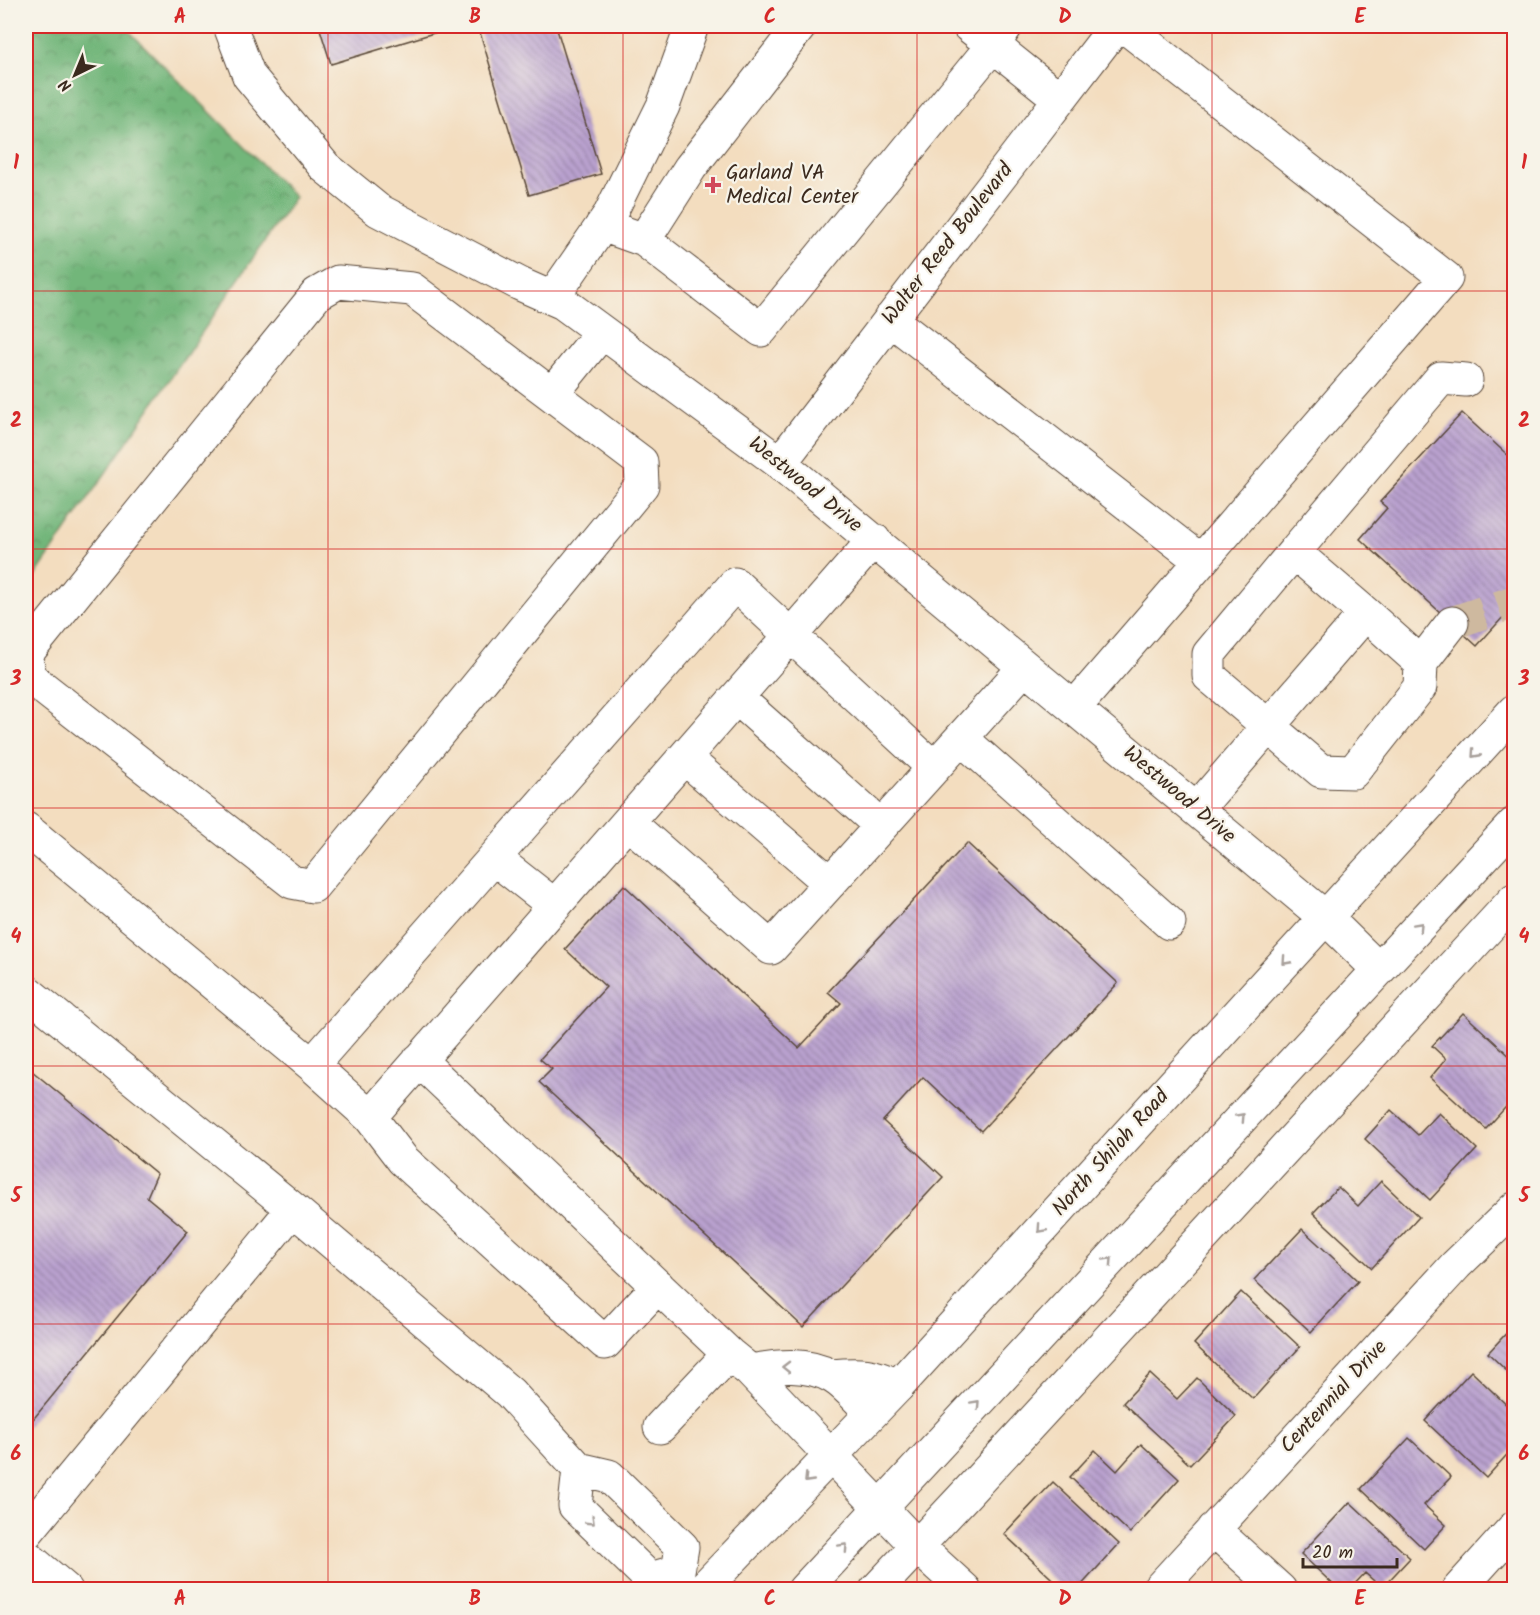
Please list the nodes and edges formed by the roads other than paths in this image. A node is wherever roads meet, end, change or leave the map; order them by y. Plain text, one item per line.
1 (230, 26) edge
2 (692, 26) edge
3 (800, 26) edge
4 (1116, 26) edge
5 (1124, 26) edge
6 (989, 32) edge
7 (1059, 99) junction
8 (603, 225) junction
9 (644, 240) junction
10 (552, 298) junction
11 (890, 319) junction
12 (602, 332) junction
13 (1466, 380) dead end
14 (552, 394) junction
15 (780, 463) junction
16 (874, 540) junction
17 (1294, 552) junction
18 (1201, 561) junction
19 (1365, 613) junction
20 (1452, 623) tunnel mouth
21 (791, 635) junction
22 (1421, 663) junction
23 (1025, 667) junction
24 (737, 698) junction
25 (1074, 708) junction
26 (1515, 711) edge
27 (1268, 726) junction
28 (961, 738) junction
29 (685, 758) junction
30 (934, 768) junction
31 (1197, 809) junction
32 (629, 823) junction
33 (1515, 824) edge
34 (881, 826) junction
35 (26, 829) edge
36 (494, 858) junction
37 (830, 883) junction
38 (1515, 900) edge
39 (555, 906) junction
40 (1326, 918) junction
41 (1169, 923) dead end
42 (1378, 969) junction
43 (26, 992) edge
44 (419, 1060) junction
45 (312, 1065) junction
46 (370, 1117) junction
47 (293, 1209) junction
48 (1515, 1209) edge
49 (658, 1286) junction
50 (739, 1362) junction
51 (832, 1376) junction
52 (898, 1386) junction
53 (871, 1412) junction
54 (660, 1427) dead end
55 (831, 1454) junction
56 (579, 1469) junction
57 (881, 1508) junction
58 (1515, 1528) edge
59 (1213, 1529) junction
60 (26, 1533) edge
61 (917, 1546) junction
62 (26, 1556) edge
63 (693, 1583) edge
64 (66, 1590) edge
65 (804, 1590) edge
66 (876, 1590) edge
67 (965, 1590) edge
68 (1158, 1590) edge
69 (1280, 1590) edge
70 (1458, 1590) edge

1 - 10 street, Westwood Drive
2 - 8 street
3 - 9 street
4 - 7 street, Walter Reed Boulevard
5 - 18 street
6 - 7 street
6 - 9 street
7 - 11 street, Walter Reed Boulevard
8 - 9 street
8 - 10 street
10 - 12 street, Westwood Drive
11 - 15 street, Walter Reed Boulevard
11 - 18 street
12 - 14 street
12 - 15 street, Westwood Drive
13 - 17 street
14 - 14 street
15 - 16 street, Westwood Drive
16 - 21 street
16 - 23 street, Westwood Drive
17 - 19 street
17 - 27 street
18 - 25 street
19 - 22 street
19 - 27 street
20 - 22 street
21 - 24 street
21 - 30 street
21 - 36 street
22 - 27 street
23 - 25 street, Westwood Drive
23 - 28 street
24 - 29 street
24 - 34 street
25 - 31 street, Westwood Drive
26 -> 40 street, North Shiloh Road
27 - 31 street
28 - 30 street
28 - 41 street
29 - 32 street
29 - 37 street
30 - 34 street
31 - 40 street, Westwood Drive
32 - 37 street
32 - 39 street
42 -> 33 street
34 - 37 street
35 - 45 street
36 - 39 street
36 - 45 street
38 - 61 street
39 - 44 street
40 - 42 street, Westwood Drive
40 -> 52 street, North Shiloh Road
57 -> 42 street
43 - 47 street
44 - 46 street
44 - 49 street
45 - 46 street
46 - 49 street
47 - 56 street
47 - 60 street
48 - 59 street, Centennial Drive
49 - 50 street
51 -> 50 street
50 - 54 street
50 - 55 street
51 - 52 street
51 - 53 street
52 - 53 street, North Shiloh Road
53 - 55 street, North Shiloh Road
55 - 57 street
55 -> 63 street, North Shiloh Road
56 - 63 street
56 -> 63 street
57 - 61 street
65 -> 57 street
58 - 70 street
59 - 68 street, Centennial Drive
59 - 69 street
61 - 66 street
61 - 67 street
62 - 64 street

